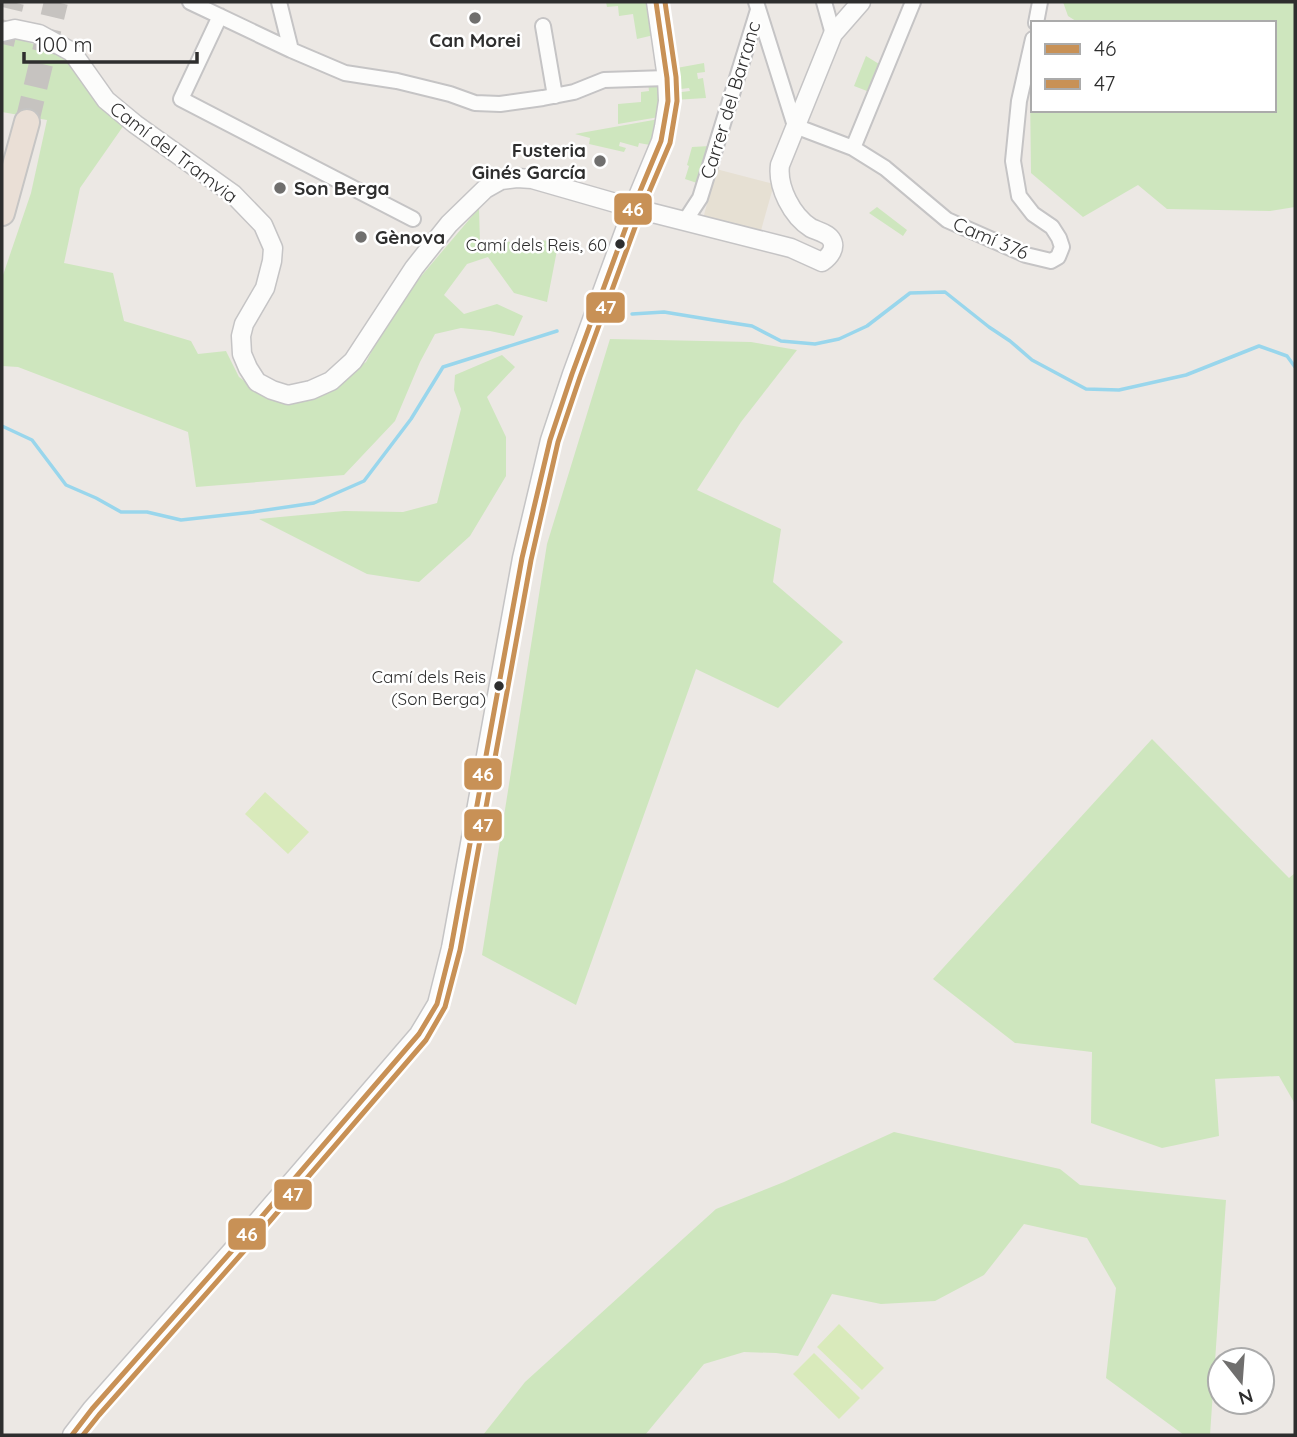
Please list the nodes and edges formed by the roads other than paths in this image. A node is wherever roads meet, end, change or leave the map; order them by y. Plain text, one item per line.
1 (190, 2) edge
2 (279, 2) edge
3 (656, 2) edge
4 (824, 2) edge
5 (861, 2) edge
6 (913, 2) edge
7 (1041, 2) edge
8 (758, 4) edge
9 (220, 16) junction
10 (1036, 21) edge
11 (543, 26) dead end
12 (2, 32) edge
13 (833, 34) junction
14 (1031, 49) edge
15 (291, 51) junction
16 (667, 78) junction
17 (555, 96) junction
18 (27, 122) tunnel mouth
19 (795, 126) junction
20 (853, 148) junction
21 (700, 198) junction
22 (641, 210) junction
23 (2, 213) edge
24 (413, 219) dead end
25 (685, 220) junction
26 (72, 1435) edge

1 - 9 street
2 - 15 street
3 - 16 street
4 - 13 street
5 - 13 street
6 - 20 street
7 - 10 street
8 - 19 street
8 - 21 street, Carrer del Barranc
9 - 15 street
9 - 24 street
11 - 17 street
12 - 22 street, Camí del Tramvia
13 - 19 street
14 - 20 street, Camí 376
15 - 17 street
16 - 17 street
16 - 22 street
18 - 23 highway
19 - 20 street, Camí 376
19 - 25 street, Camí del Tramvia
21 - 22 street, Carrer del Barranc
21 - 25 street, Carrer del Barranc
22 - 25 street, Camí del Tramvia
22 - 26 street

